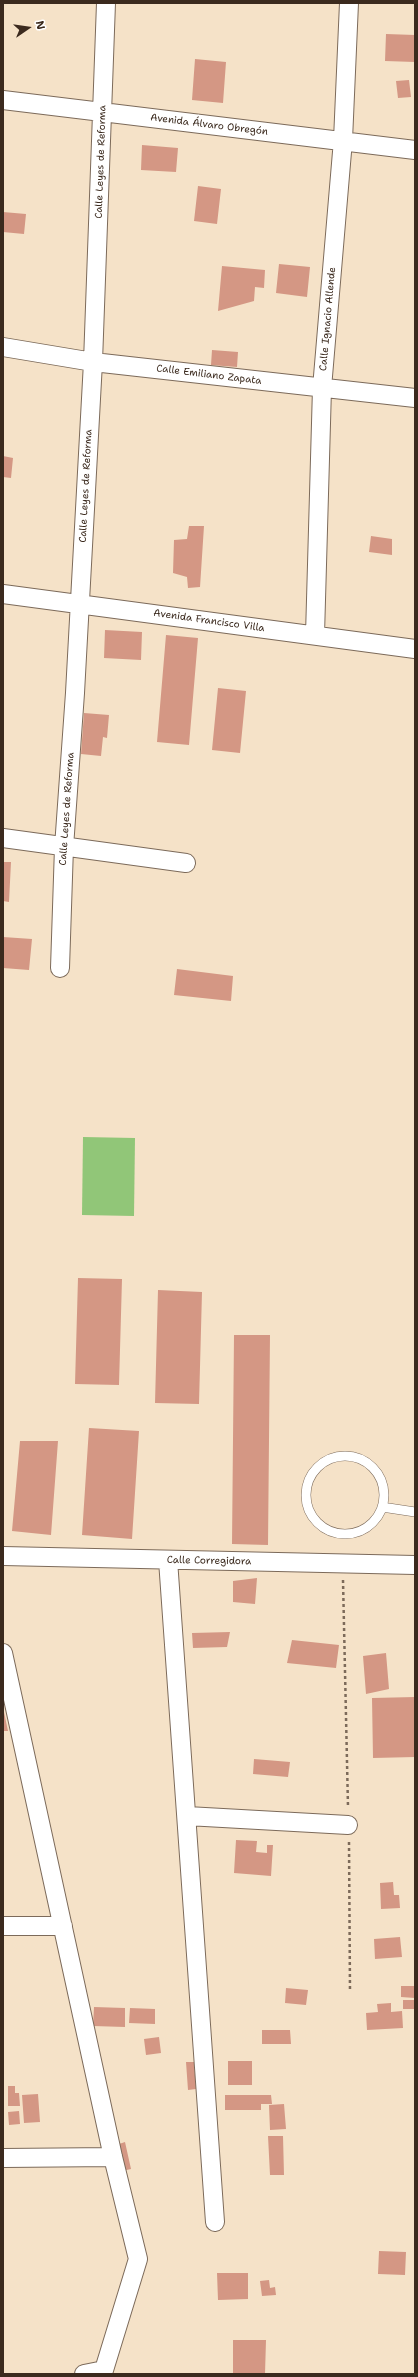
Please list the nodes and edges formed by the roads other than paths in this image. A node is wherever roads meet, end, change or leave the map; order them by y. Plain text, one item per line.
1 (106, 3) edge
2 (350, 3) edge
3 (3, 100) edge
4 (103, 112) junction
5 (343, 140) junction
6 (415, 150) edge
7 (3, 347) edge
8 (93, 362) junction
9 (322, 388) junction
10 (415, 398) edge
11 (3, 594) edge
12 (80, 604) junction
13 (315, 635) junction
14 (415, 649) edge
15 (3, 838) edge
16 (64, 847) junction
17 (186, 863) dead end
18 (60, 968) dead end
19 (382, 1507) junction
20 (415, 1512) edge
21 (3, 1556) edge
22 (168, 1560) junction
23 (415, 1566) edge
24 (3, 1653) edge
25 (6, 1685) edge
26 (187, 1816) junction
27 (348, 1825) road end
28 (3, 1926) edge
29 (63, 1926) junction
30 (113, 2157) junction
31 (3, 2158) edge
32 (215, 2222) dead end
33 (84, 2374) edge

1 - 4 street, Calle Leyes de Reforma
2 - 5 street, Calle Ignacio Allende
3 - 4 street, Avenida Álvaro Obregón
4 - 5 street, Avenida Álvaro Obregón
4 - 8 street, Calle Leyes de Reforma
5 - 6 street, Avenida Álvaro Obregón
5 - 9 street, Calle Ignacio Allende
7 - 8 street, Calle Emiliano Zapata
8 - 9 street, Calle Emiliano Zapata
8 - 12 street, Calle Leyes de Reforma
9 - 10 street, Calle Emiliano Zapata
9 - 13 street, Calle Ignacio Allende
11 - 12 street, Avenida Francisco Villa
12 - 13 street, Avenida Francisco Villa
12 - 16 street, Calle Leyes de Reforma
13 - 14 street, Avenida Francisco Villa
15 - 16 street
16 - 17 street
16 - 18 street, Calle Leyes de Reforma
19 - 19 lane
19 - 20 lane
21 - 22 street, Calle Corregidora
22 - 23 street, Calle Corregidora
22 - 26 street
24 - 25 street
25 - 29 street
26 - 27 street
26 - 32 street
28 - 29 street
29 - 30 street
30 - 31 street
30 - 33 street

